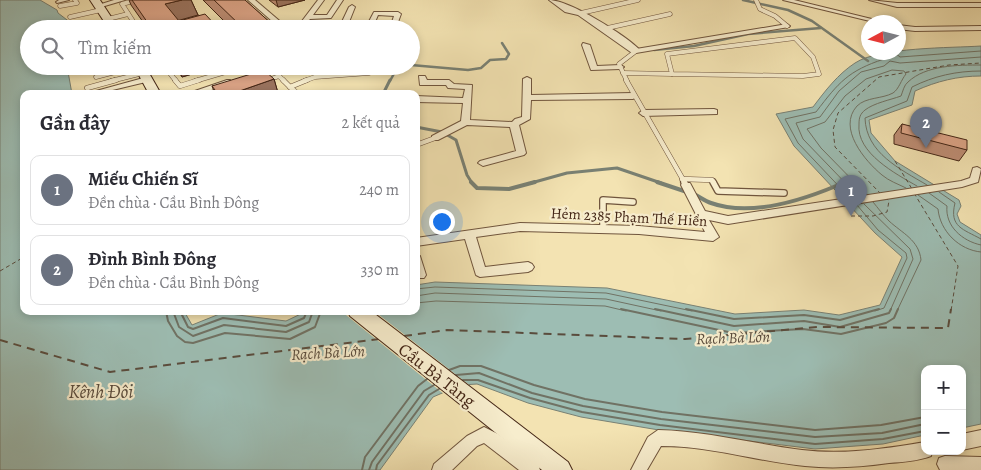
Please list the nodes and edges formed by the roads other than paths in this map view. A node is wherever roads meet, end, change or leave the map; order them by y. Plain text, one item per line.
1 (66, 0) edge
2 (75, 0) edge
3 (122, 0) edge
4 (137, 0) edge
5 (252, 0) edge
6 (321, 0) edge
7 (340, 0) edge
8 (553, 0) edge
9 (569, 0) edge
10 (638, 0) edge
11 (756, 0) edge
12 (786, 0) edge
13 (872, 0) edge
14 (957, 0) edge
15 (927, 2) edge
16 (59, 4) joint
17 (98, 5) edge
18 (980, 5) edge
19 (352, 7) dead end
20 (581, 13) junction
21 (128, 14) junction
22 (670, 14) dead end
23 (70, 17) dead end
24 (309, 17) junction
25 (861, 17) edge
26 (108, 19) joint
27 (132, 20) edge
28 (275, 20) edge
29 (307, 20) edge
30 (346, 20) edge
31 (372, 20) edge
32 (396, 20) edge
33 (787, 26) joint
34 (906, 27) edge
35 (603, 28) junction
36 (981, 28) edge
37 (586, 45) dead end
38 (636, 51) junction
39 (622, 70) junction
40 (672, 74) junction
41 (116, 75) edge
42 (129, 75) edge
43 (134, 75) edge
44 (144, 75) edge
45 (171, 75) edge
46 (216, 75) edge
47 (248, 75) edge
48 (342, 75) edge
49 (243, 77) edge
50 (96, 78) dead end
51 (422, 78) dead end
52 (527, 79) dead end
53 (234, 80) edge
54 (262, 82) edge
55 (290, 87) junction
56 (87, 88) dead end
57 (102, 90) edge
58 (153, 90) edge
59 (203, 90) edge
60 (293, 90) edge
61 (633, 96) junction
62 (526, 98) junction
63 (420, 99) edge
64 (467, 101) junction
65 (714, 112) dead end
66 (643, 113) junction
67 (465, 122) junction
68 (514, 125) junction
69 (435, 138) joint
70 (420, 144) edge
71 (483, 163) dead end
72 (977, 170) dead end
73 (684, 182) junction
74 (784, 193) dead end
75 (632, 202) dead end
76 (701, 214) junction
77 (603, 230) junction
78 (468, 233) junction
79 (420, 241) edge
80 (528, 267) dead end
81 (362, 315) edge
82 (981, 438) edge
83 (966, 441) edge
84 (921, 451) edge
85 (945, 464) dead end
86 (981, 466) edge
87 (440, 470) edge
88 (532, 470) edge
89 (560, 470) edge
90 (639, 470) edge

1 - 16 street
2 - 16 lane
3 - 17 street
4 - 21 lane
5 - 28 street
6 - 24 street
7 - 24 street
8 - 20 street
9 - 20 street
10 - 20 lane
11 - 33 lane
12 - 25 street
13 - 15 street
14 - 18 street
15 - 18 street
17 - 23 lane
17 - 26 main road
19 - 30 street
20 - 35 street
21 - 26 lane
21 - 27 lane
22 - 35 lane
24 - 29 street
31 - 32 street
33 - 38 street
34 - 36 street
35 - 38 street
37 - 39 street
38 - 39 lane
39 - 40 lane
39 - 61 lane, Hẻm 2385 Phạm Thế Hiển
40 - 40 lane
41 - 50 lane
42 - 56 lane
43 - 57 street
44 - 58 main road
45 - 46 lane
47 - 49 street
48 - 55 lane
51 - 64 street
52 - 62 street
53 - 59 street
54 - 55 lane
55 - 60 lane
61 - 62 street
61 - 66 lane, Hẻm 2385 Phạm Thế Hiển
62 - 68 street
63 - 64 street
64 - 67 street
65 - 66 street
66 - 73 lane, Hẻm 2385 Phạm Thế Hiển
67 - 68 street
67 - 69 street
68 - 71 street
69 - 70 lane
72 - 76 street
73 - 74 lane
73 - 76 street, Hẻm 2385 Phạm Thế Hiển
75 - 77 lane
76 - 77 street, Hẻm 2385 Phạm Thế Hiển
77 - 78 street, Hẻm 2385 Phạm Thế Hiển
78 - 79 street, Hẻm 2385 Phạm Thế Hiển
78 - 80 street
81 - 89 main road, Cầu Bà Tàng
82 - 83 street
84 - 90 street
85 - 86 street
87 - 88 street

